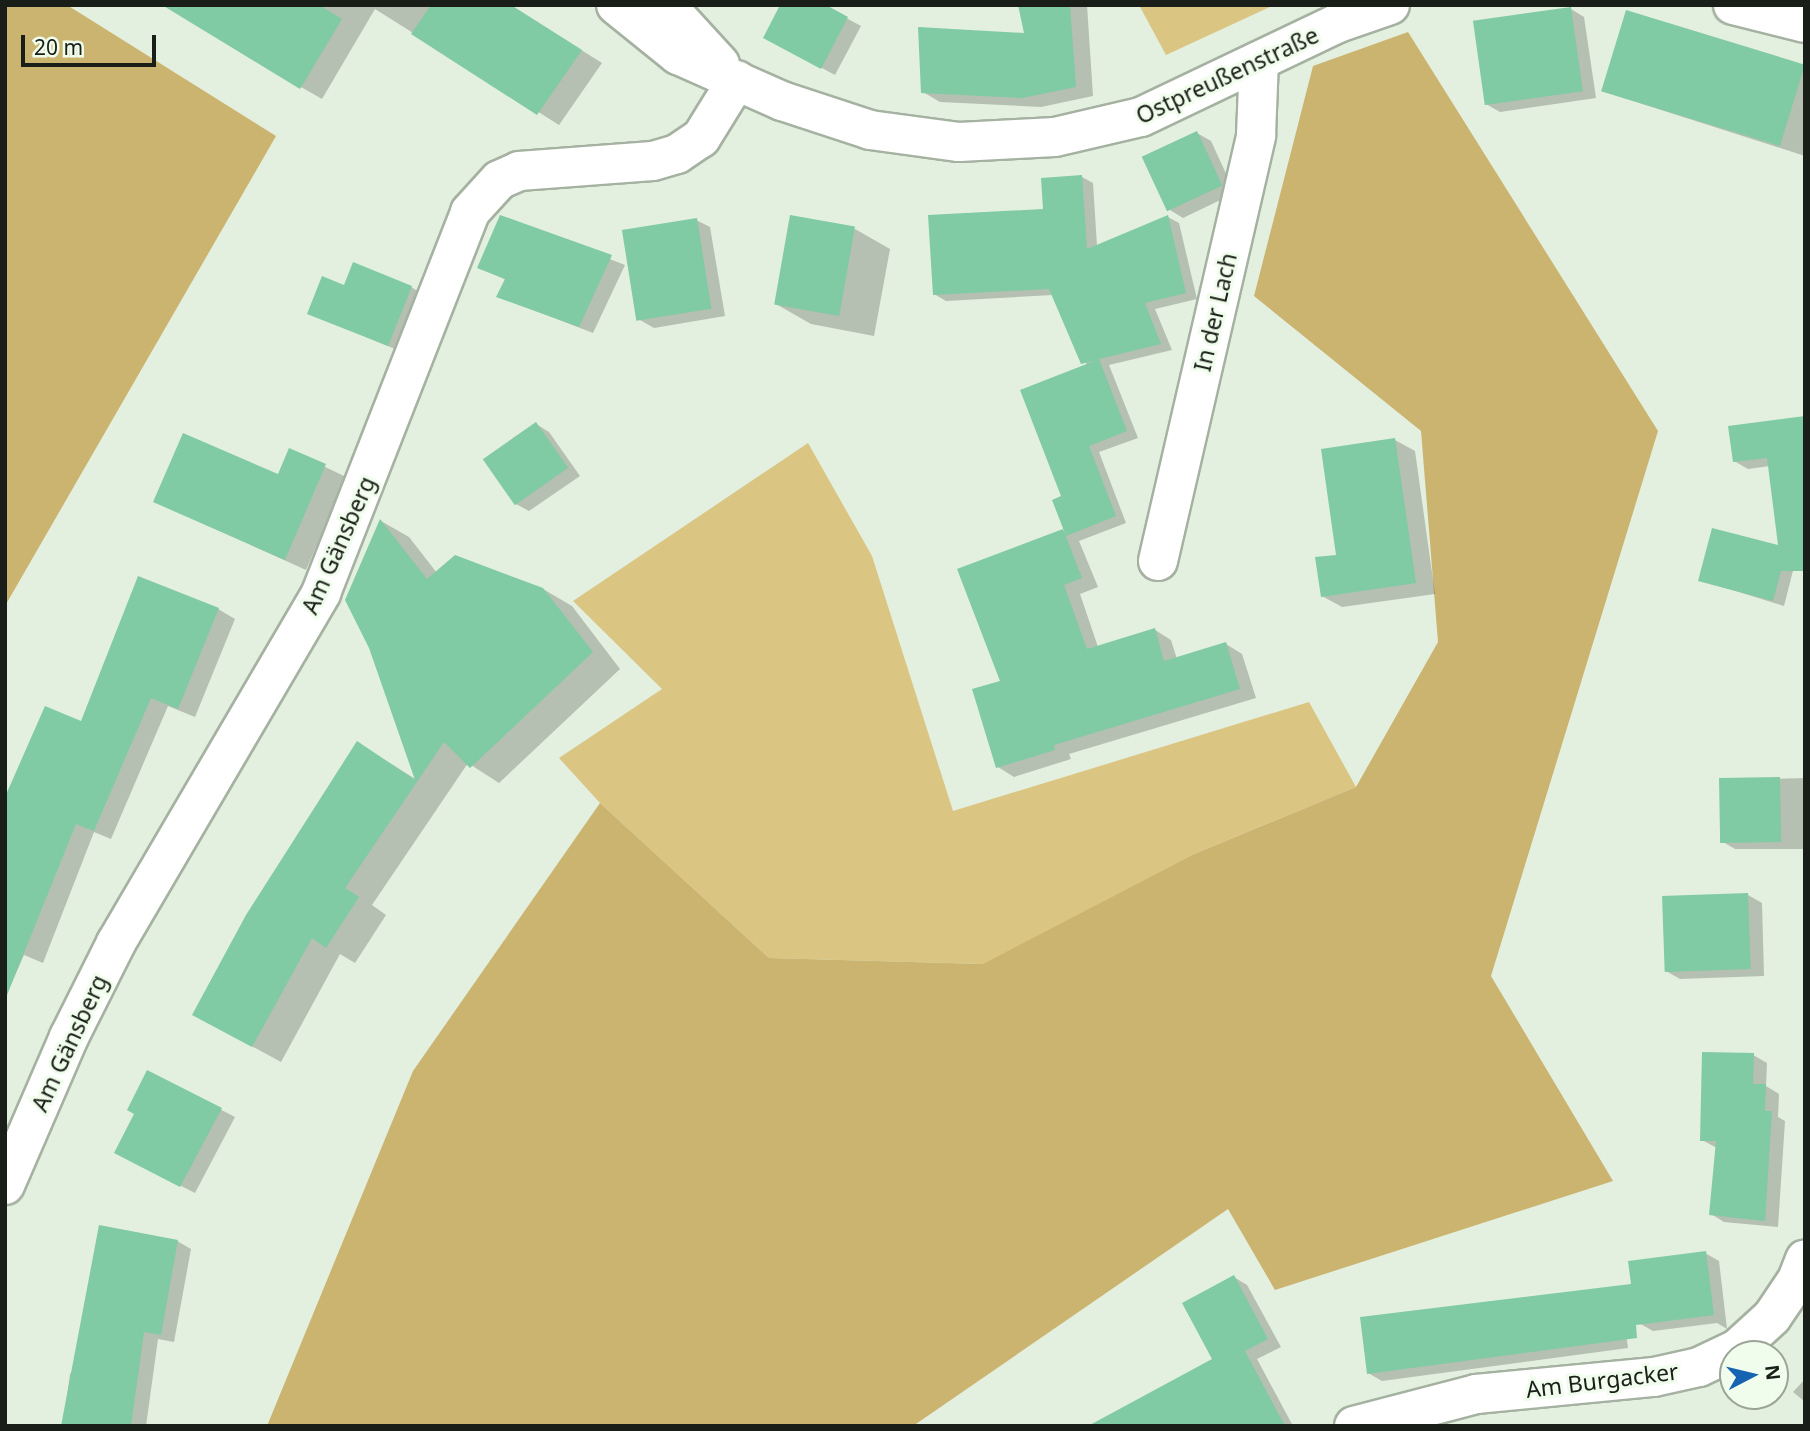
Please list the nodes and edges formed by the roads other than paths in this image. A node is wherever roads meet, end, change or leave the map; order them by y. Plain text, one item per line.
1 (616, 5) edge
2 (666, 5) edge
3 (1390, 5) edge
4 (1733, 5) edge
5 (1805, 23) edge
6 (1259, 61) junction
7 (737, 79) junction
8 (1158, 561) dead end
9 (5, 1185) edge
10 (1805, 1259) edge
11 (1354, 1426) edge

1 - 7 street, Ostpreußenstraße
2 - 7 street, Ostpreußenstraße
3 - 6 street, Ostpreußenstraße
4 - 5 street
6 - 7 street, Ostpreußenstraße
6 - 8 street, In der Lach
7 - 9 street, Am Gänsberg
10 - 11 street, Am Burgacker

